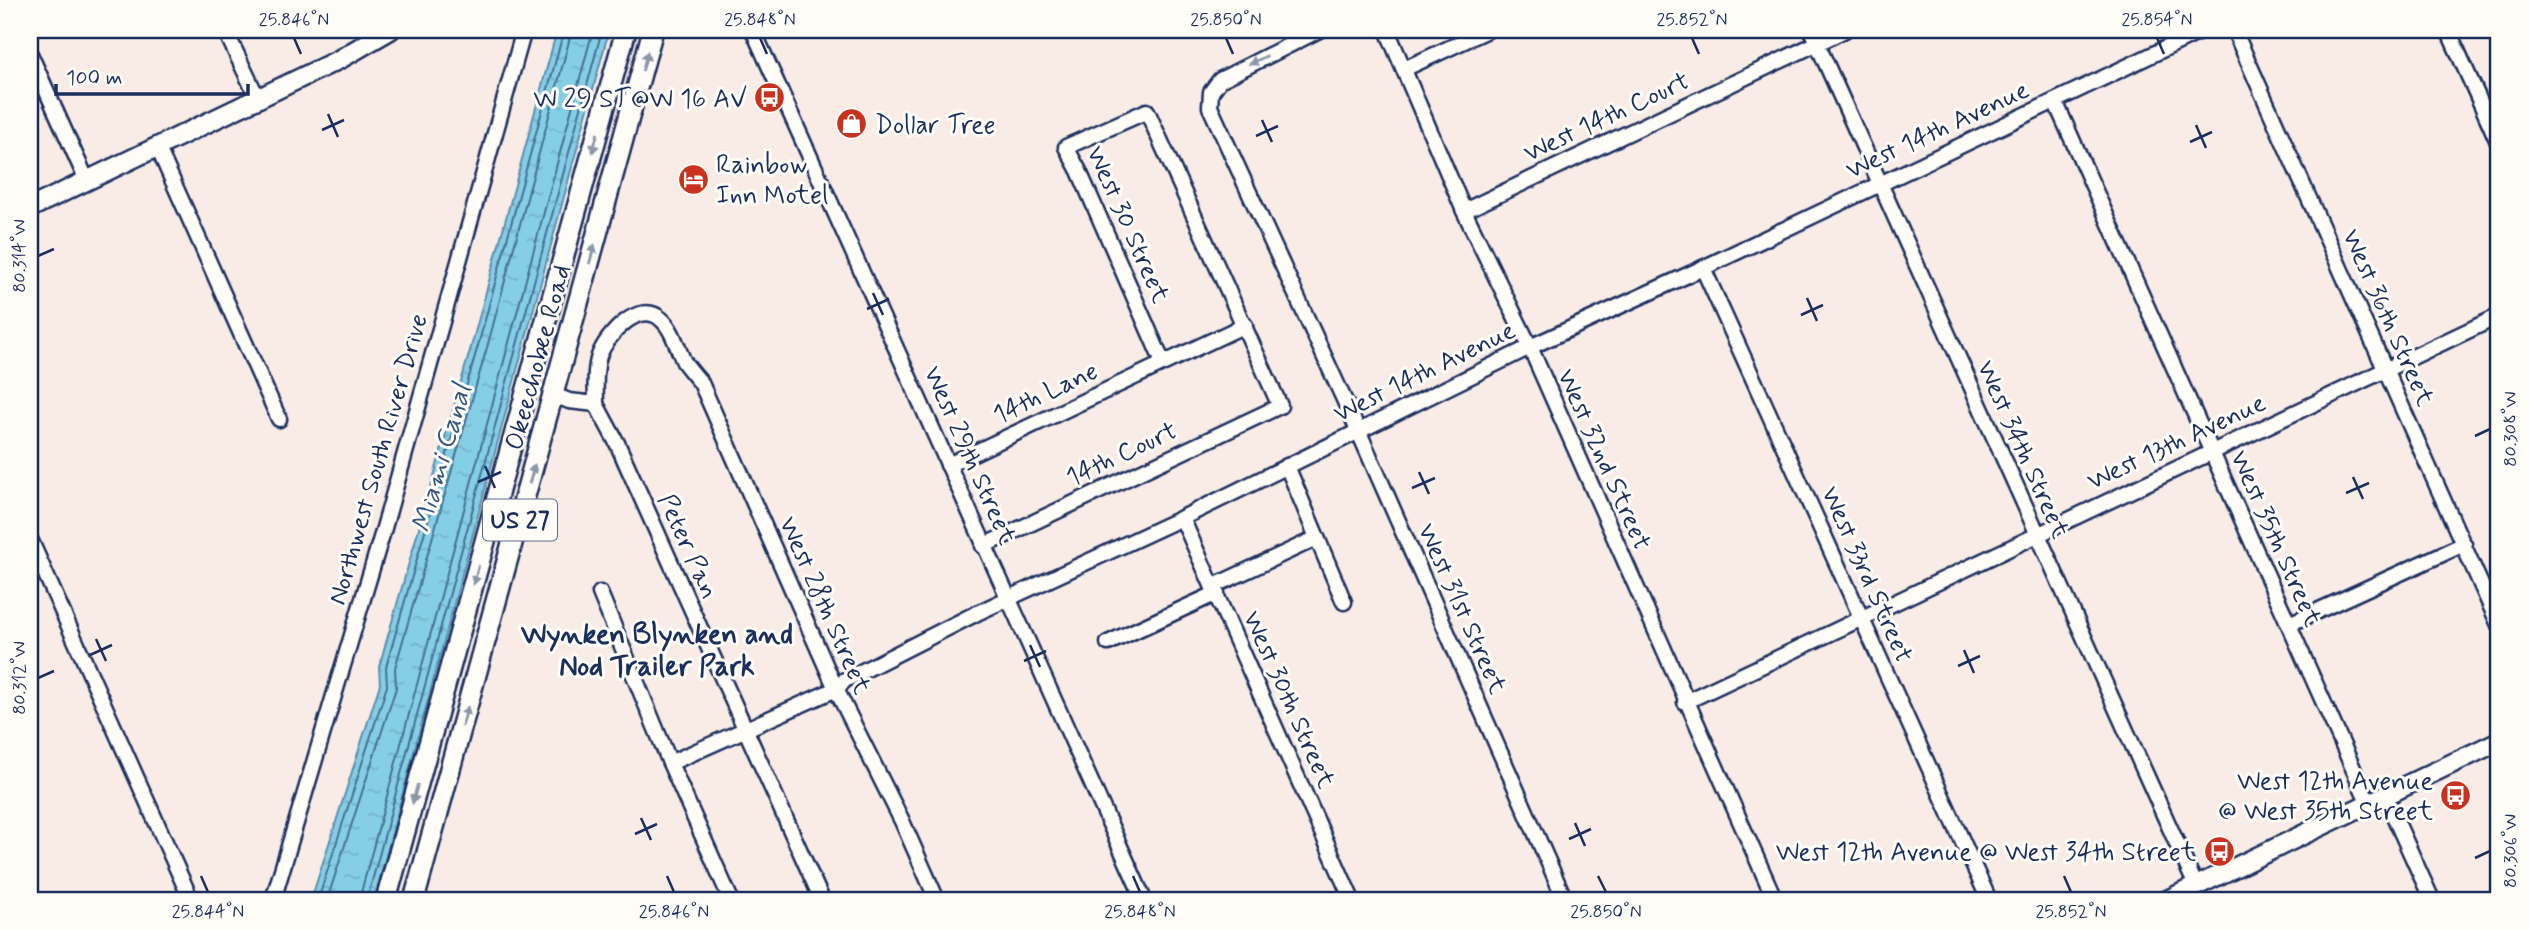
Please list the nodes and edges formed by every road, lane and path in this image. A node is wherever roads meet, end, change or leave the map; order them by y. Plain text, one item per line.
1 (225, 30) edge
2 (390, 30) edge
3 (524, 30) edge
4 (626, 30) edge
5 (653, 30) edge
6 (753, 30) edge
7 (1319, 30) edge
8 (1488, 30) edge
9 (1845, 30) edge
10 (2204, 30) edge
11 (2234, 30) edge
12 (2448, 30) edge
13 (1389, 33) edge
14 (1814, 36) edge
15 (30, 54) edge
16 (1404, 69) junction
17 (258, 99) junction
18 (2055, 100) junction
19 (2499, 144) edge
20 (158, 148) junction
21 (87, 181) junction
22 (1879, 183) junction
23 (30, 208) edge
24 (1464, 211) junction
25 (1703, 268) junction
26 (2499, 316) edge
27 (1245, 325) junction
28 (1530, 347) junction
29 (1163, 363) junction
30 (2386, 370) junction
31 (554, 395) junction
32 (596, 404) junction
33 (279, 419) dead end
34 (1358, 430) junction
35 (2212, 452) junction
36 (947, 465) junction
37 (1287, 466) junction
38 (1182, 518) junction
39 (2036, 535) junction
40 (1317, 538) junction
41 (30, 539) edge
42 (2464, 544) junction
43 (983, 546) junction
44 (1215, 590) junction
45 (600, 593) dead end
46 (1007, 599) junction
47 (1344, 602) dead end
48 (1862, 618) junction
49 (2289, 624) junction
50 (2499, 625) edge
51 (1108, 643) dead end
52 (836, 688) junction
53 (1685, 702) junction
54 (744, 729) junction
55 (2499, 741) edge
56 (670, 764) junction
57 (2377, 800) junction
58 (2196, 886) junction
59 (191, 900) edge
60 (273, 900) edge
61 (386, 900) edge
62 (414, 900) edge
63 (731, 900) edge
64 (822, 900) edge
65 (937, 900) edge
66 (1143, 900) edge
67 (1352, 900) edge
68 (1565, 900) edge
69 (1775, 900) edge
70 (1989, 900) edge
71 (2166, 900) edge
72 (2432, 900) edge

1 - 17 street
2 - 17 main road
3 - 60 street, Northwest South River Drive
4 -> 61 highway, Okeechobee Road / US 27
31 -> 5 highway, Okeechobee Road / US 27
6 - 36 street, West 29th Street
7 -> 34 street, West 31st Street
8 - 16 street
9 - 14 street, West 14th Court
10 - 18 street, West 14th Avenue
11 - 30 street, West 36th Street
12 - 19 street
13 - 16 street, West 32nd Street
14 - 22 street, West 34th Street
14 - 24 street, West 14th Court
15 - 21 street
16 - 24 street, West 32nd Street
17 - 20 main road
18 - 22 street, West 14th Avenue
18 - 35 street, West 35th Street
20 - 21 main road
20 - 33 street
21 - 23 main road
22 - 25 street, West 14th Avenue
22 - 39 street, West 34th Street
24 - 28 street, West 32nd Street
25 - 28 street, West 14th Avenue
25 - 48 street, West 33rd Street
26 - 30 street, West 13th Avenue
27 - 29 street, 14th Lane
27 - 29 street, West 30 Street
27 - 43 street, 14th Court
28 - 34 street, West 14th Avenue
28 - 53 street, West 32nd Street
29 - 36 street, 14th Lane
30 - 35 street, West 13th Avenue
30 - 42 street, West 36th Street
31 - 32 street
62 -> 31 highway, Okeechobee Road / US 27
32 - 52 street, West 28th Street
32 - 54 street, Peter Pan
34 - 37 street, West 14th Avenue
34 - 68 street, West 31st Street
35 - 39 street, West 13th Avenue
35 - 49 street, West 35th Street
36 - 43 street, West 29th Street
37 - 38 street, West 14th Avenue
37 - 40 street
38 - 44 street, West 30th Street
38 - 46 street, West 14th Avenue
39 - 48 street, West 13th Avenue
39 - 58 street, West 34th Street
40 - 44 street
40 - 47 street
41 - 59 street
42 - 49 street
42 - 50 street, West 36th Street
43 - 46 street, West 29th Street
44 - 51 street
44 - 67 street, West 30th Street
45 - 56 street
46 - 52 street, West 14th Avenue
46 - 66 street, West 29th Street
48 - 53 street, West 13th Avenue
48 - 70 street, West 33rd Street
49 - 57 street, West 35th Street
52 - 54 street, West 14th Avenue
52 - 65 street, West 28th Street
53 - 69 street, West 32nd Street
54 - 56 street, West 14th Avenue
54 - 64 street, Peter Pan
55 - 57 main road
56 - 63 street
57 - 58 main road
57 - 72 street, West 35th Street
58 - 71 main road

